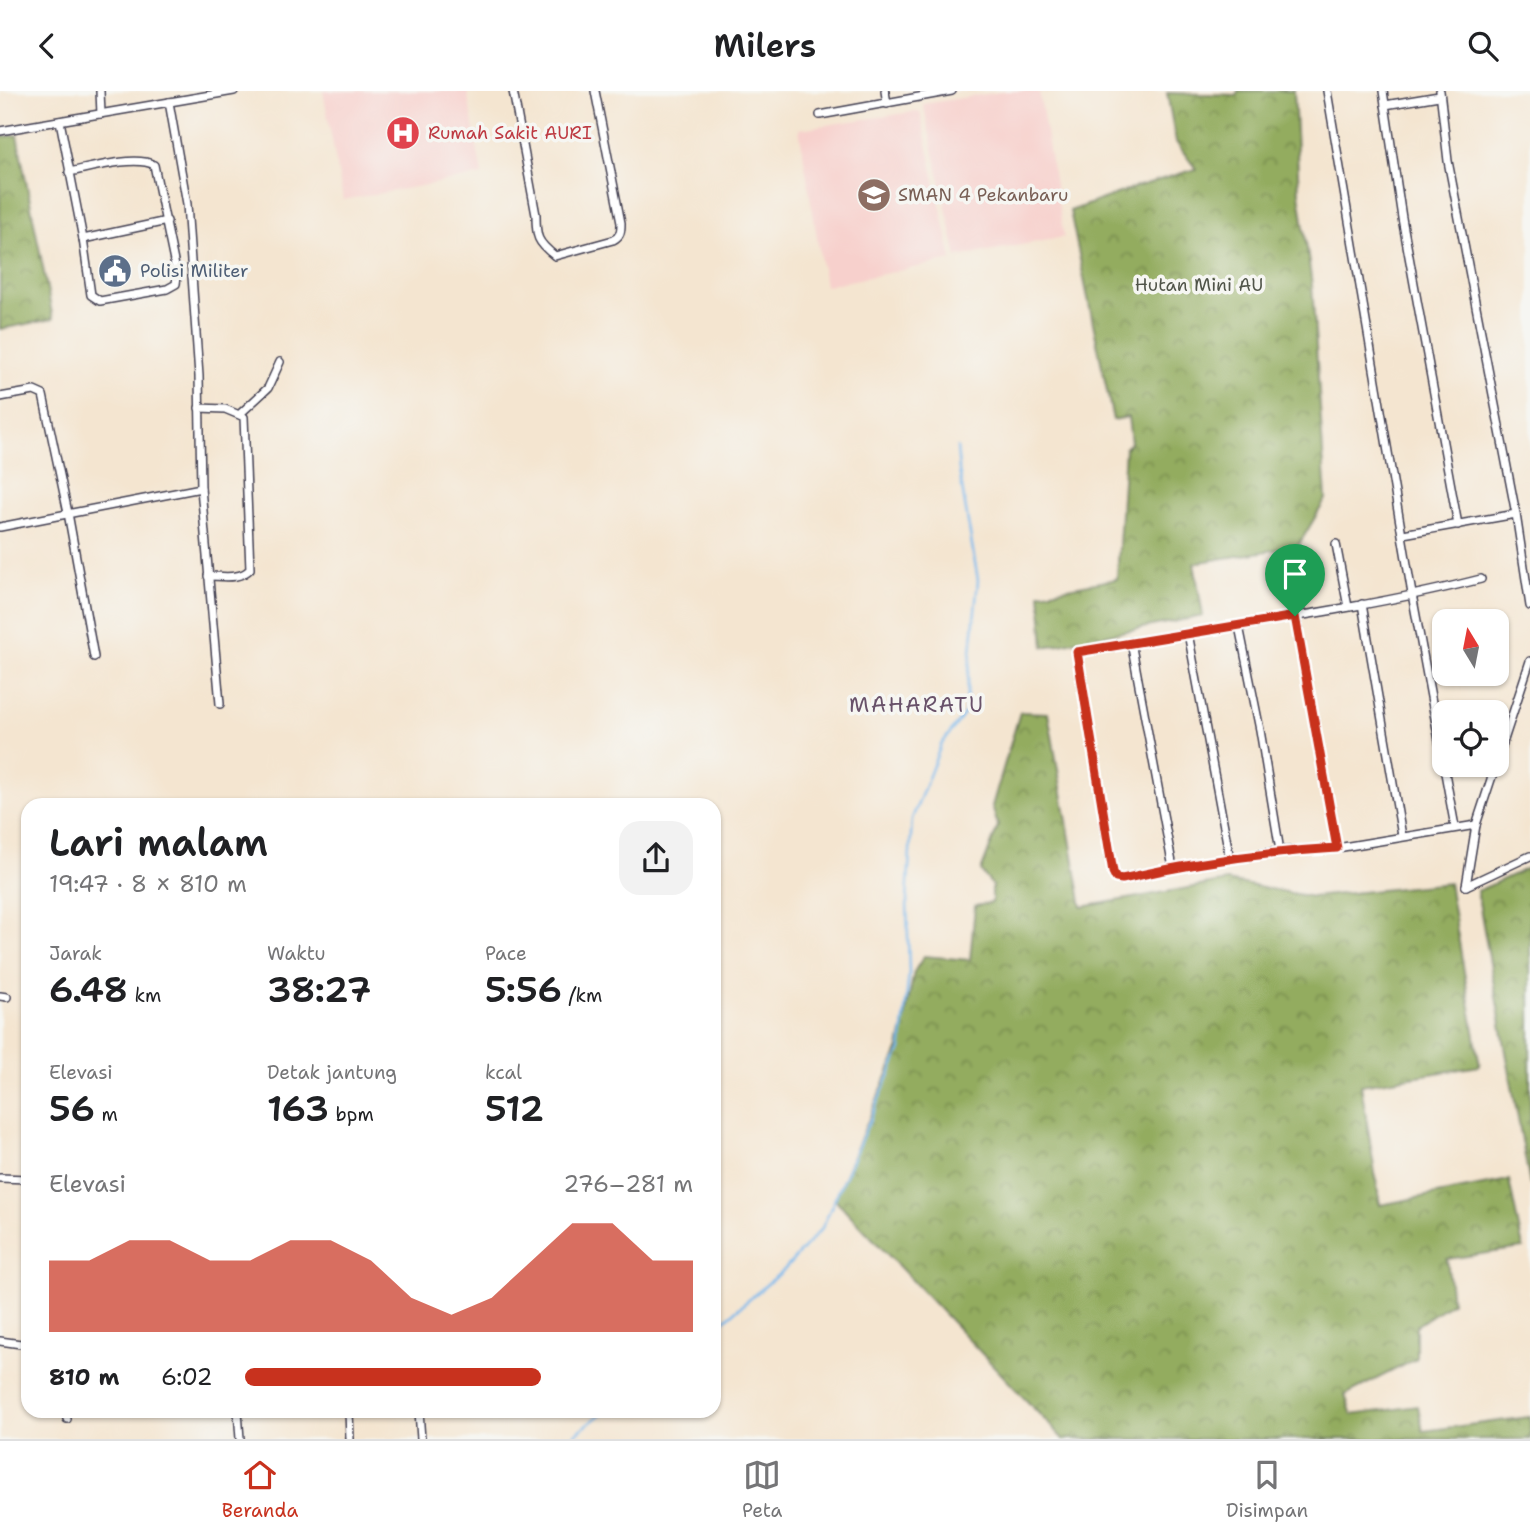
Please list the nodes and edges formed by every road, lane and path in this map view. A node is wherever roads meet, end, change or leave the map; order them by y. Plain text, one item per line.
1 (100, 91) edge
2 (234, 91) edge
3 (513, 91) edge
4 (595, 91) edge
5 (885, 91) edge
6 (952, 91) edge
7 (1327, 91) edge
8 (1383, 91) edge
9 (1440, 93) edge
10 (199, 94) edge
11 (169, 102) junction
12 (887, 104) junction
13 (1385, 105) junction
14 (101, 114) junction
15 (820, 115) dead end
16 (60, 121) junction
17 (0, 131) edge
18 (69, 171) junction
19 (167, 221) junction
20 (83, 239) junction
21 (280, 362) dead end
22 (0, 397) edge
23 (200, 408) junction
24 (241, 413) junction
25 (201, 488) junction
26 (68, 513) junction
27 (1516, 514) junction
28 (1458, 525) junction
29 (0, 527) edge
30 (1403, 534) junction
31 (1336, 544) dead end
32 (208, 576) junction
33 (1481, 579) dead end
34 (1412, 594) junction
35 (1363, 604) junction
36 (1530, 606) edge
37 (1348, 607) junction
38 (1295, 616) junction
39 (1239, 626) junction
40 (1188, 633) junction
41 (1130, 642) junction
42 (94, 657) dead end
43 (1530, 661) edge
44 (220, 704) dead end
45 (1476, 825) junction
46 (1455, 827) junction
47 (1402, 836) junction
48 (1337, 848) junction
49 (1280, 851) junction
50 (1530, 856) edge
51 (1230, 859) junction
52 (1173, 868) junction
53 (0, 1178) edge
54 (21, 1179) edge
55 (0, 1341) edge
56 (21, 1344) edge
57 (238, 1418) edge
58 (349, 1418) edge
59 (420, 1418) edge
60 (240, 1439) edge
61 (350, 1439) edge
62 (421, 1439) edge

1 - 14 street
2 - 10 street
3 - 4 street
5 - 12 street
6 - 12 street
7 - 30 street
8 - 13 street
9 - 13 street
9 - 27 street
10 - 11 street
11 - 14 street
11 - 23 street
12 - 15 street
13 - 28 street
14 - 16 street
16 - 17 street
16 - 18 street
18 - 19 street
18 - 20 street
19 - 20 street
19 - 20 street
21 - 24 street
22 - 26 street
23 - 24 street
23 - 25 street
24 - 32 street
25 - 26 street
25 - 32 street
26 - 29 street
26 - 42 street
27 - 28 street
27 - 36 street
28 - 30 street
30 - 34 street
31 - 37 street
32 - 44 street
33 - 34 street
34 - 35 street
34 - 46 street
35 - 37 street
35 - 47 street
37 - 38 street
38 - 39 street
38 - 48 street
39 - 40 street
39 - 49 street
40 - 41 street
40 - 51 street
41 - 52 street
41 - 52 street
43 - 45 street
45 - 46 street
45 - 50 street
46 - 47 street
47 - 48 street
48 - 49 street
49 - 51 street
51 - 52 street
53 - 54 street
55 - 56 street
57 - 60 street
58 - 61 street
59 - 62 street

